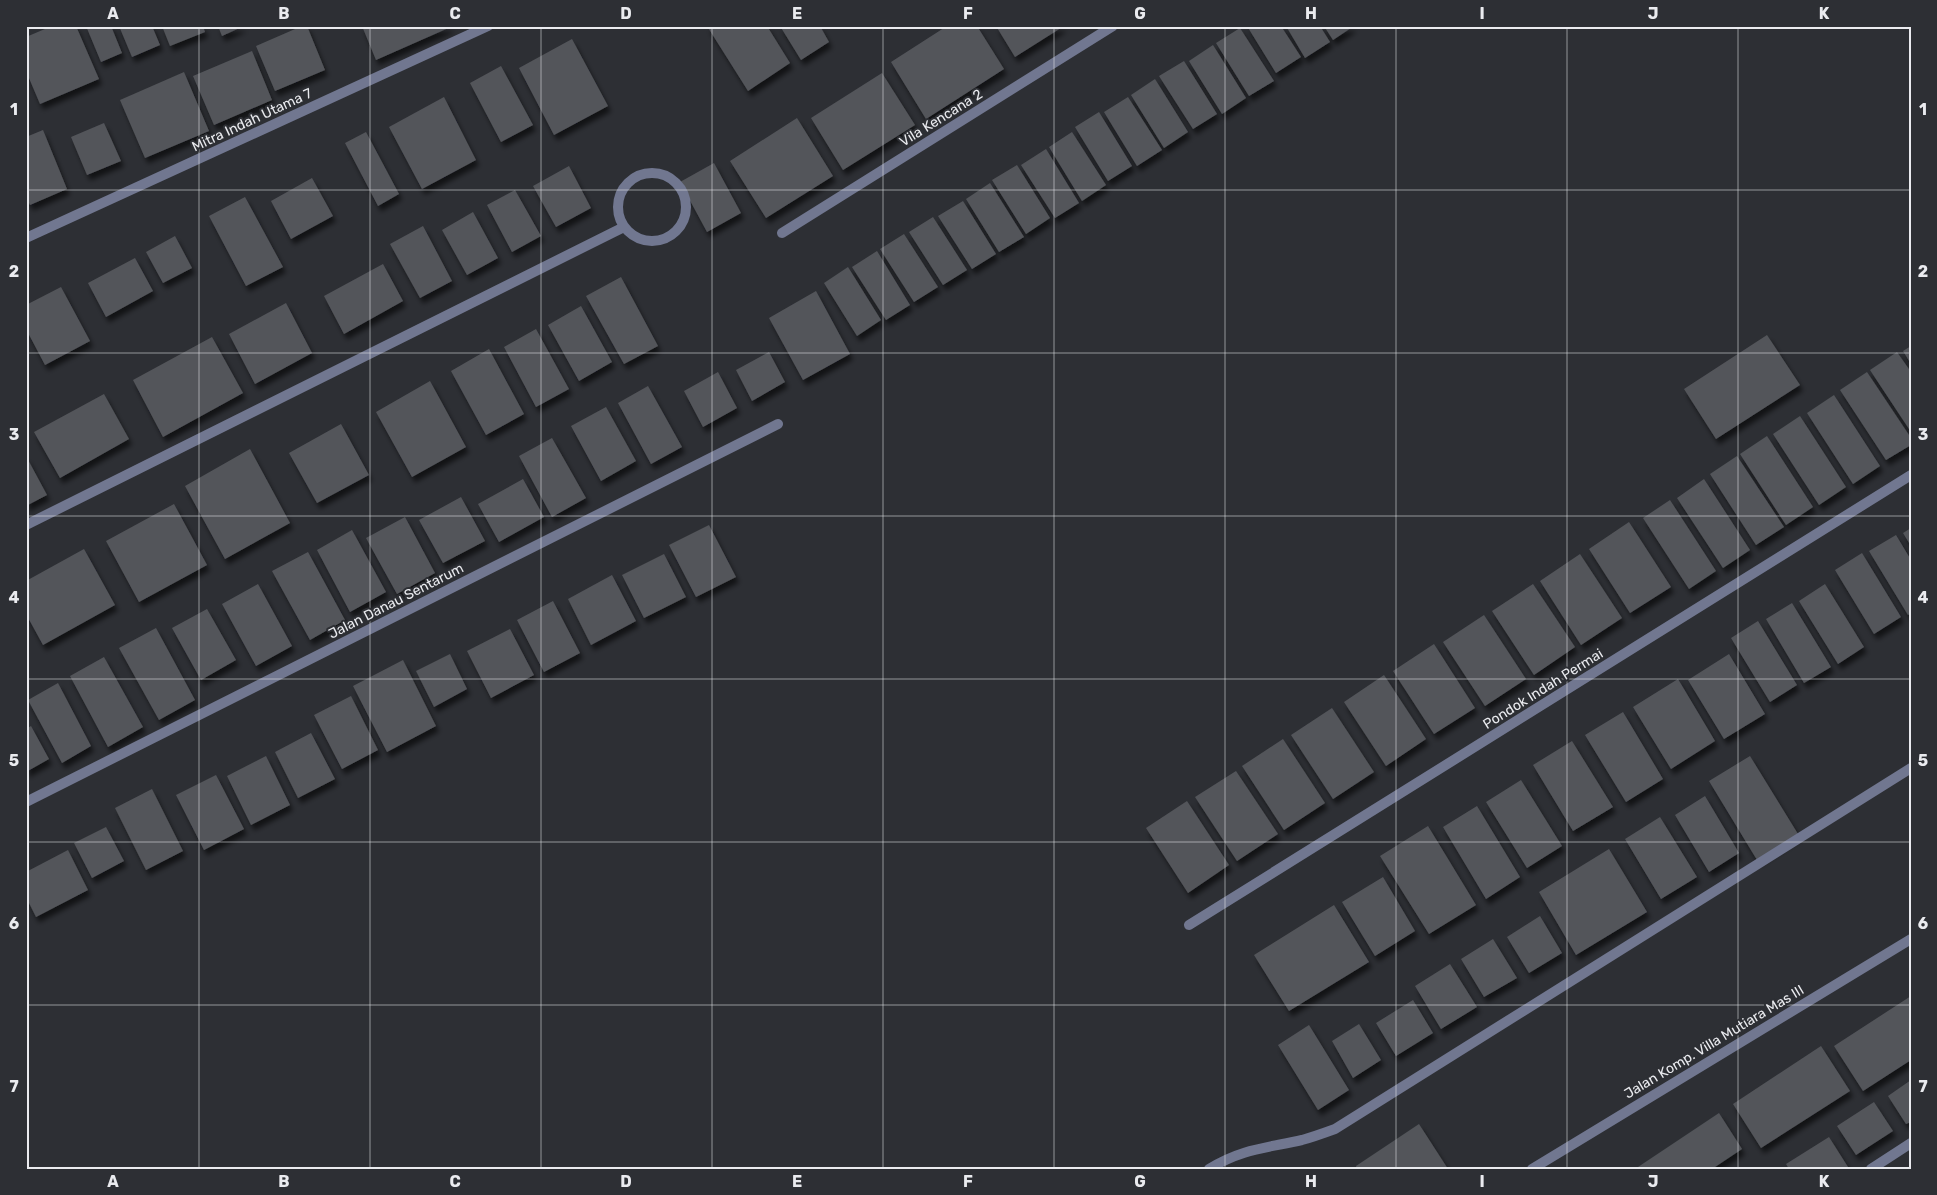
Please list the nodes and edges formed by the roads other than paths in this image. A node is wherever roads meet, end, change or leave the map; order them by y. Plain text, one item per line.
1 (488, 26) edge
2 (1113, 26) edge
3 (624, 227) junction
4 (782, 234) dead end
5 (26, 238) edge
6 (778, 424) dead end
7 (1911, 476) edge
8 (26, 526) edge
9 (1911, 768) edge
10 (26, 802) edge
11 (1189, 925) dead end
12 (1911, 939) edge
13 (1911, 1143) edge
14 (1209, 1169) edge
15 (1532, 1169) edge
16 (1871, 1169) edge

1 - 5 street, Mitra Indah Utama 7
2 - 4 street, Vila Kencana 2
3 - 3 street
3 - 8 street
6 - 10 street, Jalan Danau Sentarum
7 - 11 street, Pondok Indah Permai
9 - 14 street
12 - 15 street, Jalan Komp. Villa Mutiara Mas III
13 - 16 street

